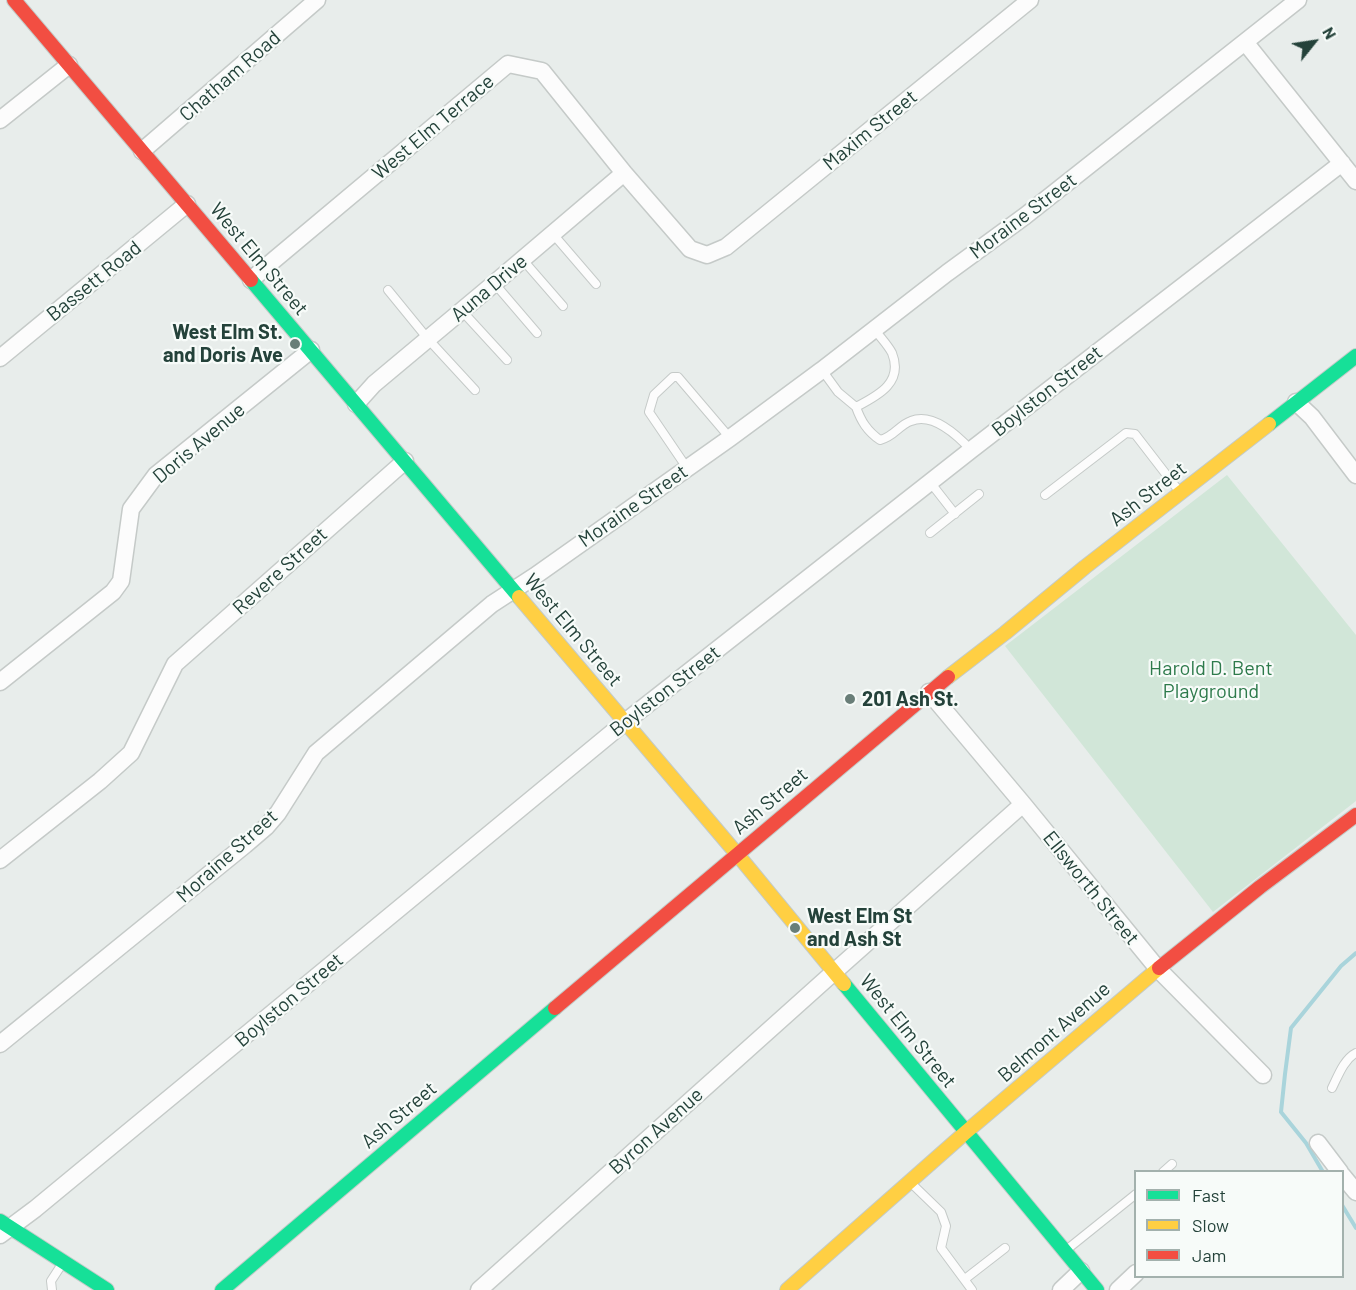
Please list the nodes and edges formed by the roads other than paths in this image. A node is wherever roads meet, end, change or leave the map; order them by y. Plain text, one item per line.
1 (14, 0) edge
2 (317, 0) edge
3 (1030, 0) edge
4 (1298, 0) edge
5 (1245, 42) junction
6 (69, 65) junction
7 (0, 120) edge
8 (142, 152) junction
9 (1342, 163) junction
10 (624, 173) junction
11 (1356, 181) edge
12 (187, 204) junction
13 (553, 234) junction
14 (707, 255) joint
15 (523, 260) junction
16 (251, 280) junction
17 (495, 284) junction
18 (596, 284) dead end
19 (388, 290) dead end
20 (563, 306) dead end
21 (462, 311) junction
22 (874, 330) junction
23 (537, 333) dead end
24 (428, 339) junction
25 (311, 350) junction
26 (1356, 356) edge
27 (0, 358) edge
28 (507, 360) dead end
29 (822, 370) junction
30 (475, 390) dead end
31 (1296, 402) junction
32 (356, 404) junction
33 (856, 407) junction
34 (730, 438) junction
35 (971, 450) junction
36 (405, 461) junction
37 (687, 468) junction
38 (1356, 475) edge
39 (930, 482) junction
40 (1180, 493) junction
41 (979, 494) dead end
42 (1045, 495) dead end
43 (955, 514) junction
44 (930, 533) dead end
45 (513, 590) junction
46 (0, 682) edge
47 (929, 692) junction
48 (626, 722) junction
49 (1023, 804) junction
50 (1356, 815) edge
51 (737, 854) junction
52 (0, 860) edge
53 (1158, 969) junction
54 (834, 972) junction
55 (0, 1044) edge
56 (1356, 1053) edge
57 (1263, 1075) dead end
58 (1332, 1088) dead end
59 (966, 1132) junction
60 (1318, 1143) dead end
61 (1172, 1164) dead end
62 (1164, 1170) edge
63 (1339, 1170) edge
64 (1344, 1177) edge
65 (910, 1182) junction
66 (1356, 1192) edge
67 (1134, 1196) edge
68 (3, 1228) edge
69 (1005, 1248) dead end
70 (1065, 1251) junction
71 (63, 1262) junction
72 (1081, 1271) junction
73 (1134, 1275) edge
74 (965, 1280) junction
75 (52, 1290) edge
76 (107, 1290) edge
77 (222, 1290) edge
78 (479, 1290) edge
79 (787, 1290) edge
80 (972, 1290) edge
81 (1060, 1290) edge
82 (1097, 1290) edge
83 (1118, 1290) edge

1 - 6 street, West Elm Street
2 - 8 street, Chatham Road
3 - 14 street, Maxim Street
4 - 5 street, Moraine Street
5 - 9 street
5 - 22 street, Moraine Street
6 - 7 street
6 - 8 street, West Elm Street
8 - 12 street, West Elm Street
9 - 11 street
9 - 35 street, Boylston Street
10 - 13 street, Auna Drive
10 - 14 street, West Elm Terrace
10 - 16 street, West Elm Terrace
12 - 16 street, West Elm Street
12 - 27 street, Bassett Road
13 - 15 street, Auna Drive
13 - 18 lane
15 - 17 street, Auna Drive
15 - 20 lane
16 - 25 street, West Elm Street
17 - 21 street, Auna Drive
17 - 23 lane
19 - 24 lane
21 - 24 street, Auna Drive
21 - 28 lane
22 - 29 street, Moraine Street
22 - 33 lane
24 - 30 lane
24 - 32 street, Auna Drive
25 - 32 street, West Elm Street
25 - 46 street, Doris Avenue
26 - 31 street, Ash Street
29 - 33 lane
29 - 34 street, Moraine Street
31 - 38 street
31 - 40 street, Ash Street
32 - 36 street, West Elm Street
33 - 35 lane
34 - 37 street, Moraine Street
34 - 37 lane
35 - 39 street, Boylston Street
36 - 45 street, West Elm Street
36 - 52 street, Revere Street
37 - 45 street, Moraine Street
39 - 43 lane
39 - 48 street, Boylston Street
40 - 42 lane
40 - 47 street, Ash Street
41 - 43 lane
43 - 44 lane
45 - 48 street, West Elm Street
45 - 55 street, Moraine Street
47 - 49 street, Ellsworth Street
47 - 51 street, Ash Street
48 - 51 street, West Elm Street
48 - 68 street, Boylston Street
49 - 53 street, Ellsworth Street
49 - 54 street, Byron Avenue
50 - 53 street, Belmont Avenue
51 - 54 street, West Elm Street
51 - 77 street, Ash Street
53 - 57 street, Ellsworth Street
53 - 59 street, Belmont Avenue
54 - 59 street, West Elm Street
54 - 78 street, Byron Avenue
56 - 58 lane
59 - 65 street, Belmont Avenue
59 - 70 street, West Elm Street
60 - 63 street
61 - 62 lane
64 - 66 street
65 - 74 lane
65 - 79 street, Belmont Avenue
67 - 70 lane
68 - 71 street
69 - 74 lane
70 - 72 street, West Elm Street
71 - 75 lane
71 - 76 street
72 - 81 street
72 - 82 street, West Elm Street
73 - 83 street
74 - 80 lane

